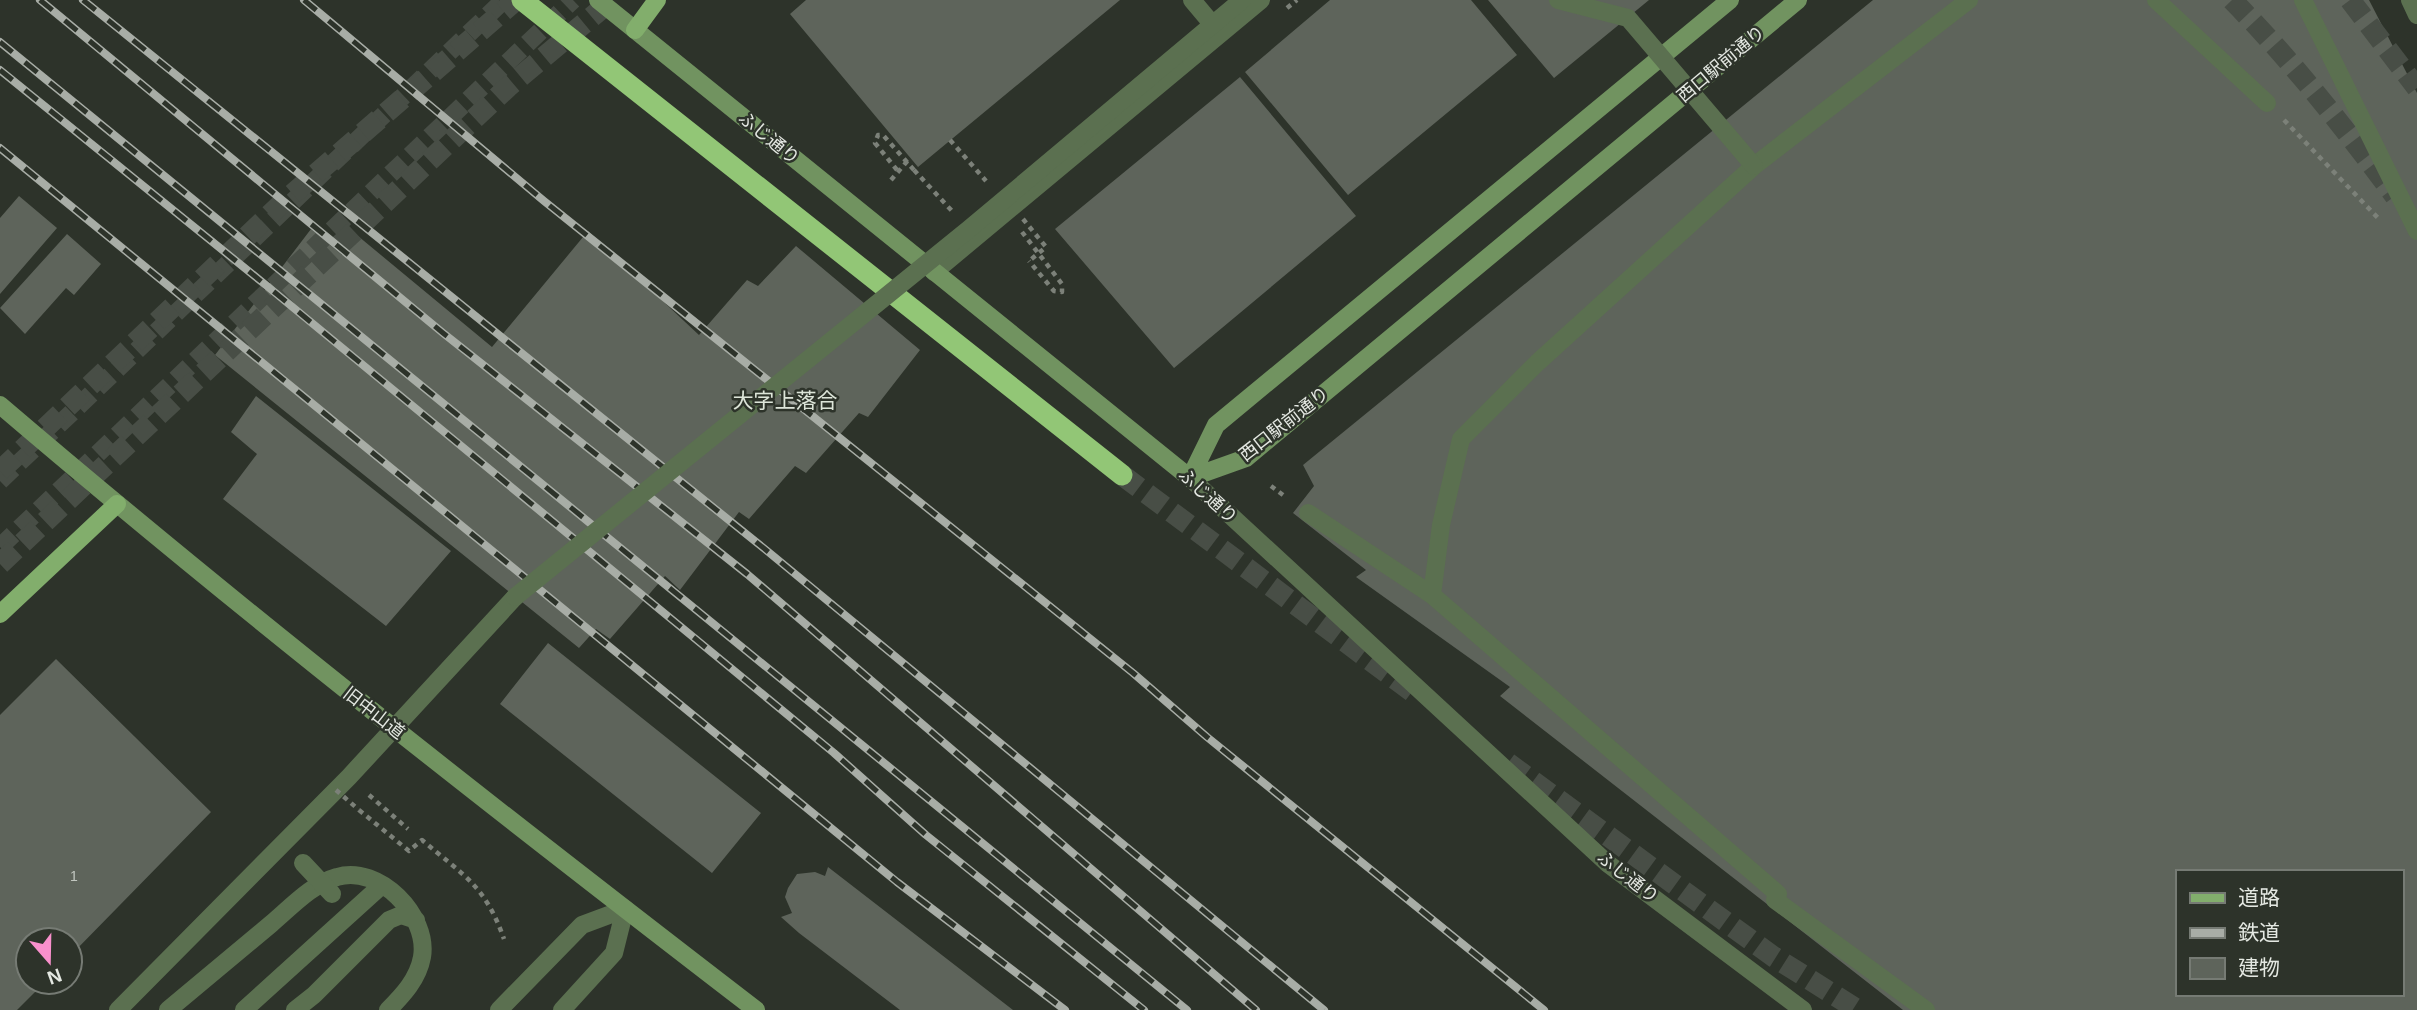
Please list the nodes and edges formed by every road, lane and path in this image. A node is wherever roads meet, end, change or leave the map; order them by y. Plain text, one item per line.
1 (598, 0) edge
2 (657, 0) edge
3 (1192, 0) edge
4 (1242, 0) edge
5 (1261, 0) edge
6 (1558, 0) edge
7 (1730, 0) edge
8 (1798, 0) edge
9 (1969, 0) edge
10 (2156, 0) edge
11 (2303, 0) edge
12 (2410, 0) edge
13 (529, 4) edge
14 (2417, 15) edge
15 (1213, 24) junction
16 (635, 30) junction
17 (2267, 103) joint
18 (910, 158) dead end
19 (1754, 166) junction
20 (897, 170) junction
21 (891, 180) dead end
22 (1006, 197) junction
23 (2380, 220) dead end
24 (1018, 226) dead end
25 (969, 229) junction
26 (2417, 231) edge
27 (934, 272) junction
28 (0, 405) edge
29 (1122, 475) tunnel mouth
30 (1190, 478) junction
31 (117, 505) junction
32 (1308, 513) dead end
33 (1432, 596) junction
34 (0, 614) edge
35 (343, 784) junction
36 (408, 829) dead end
37 (303, 863) dead end
38 (382, 885) junction
39 (332, 894) dead end
40 (625, 909) junction
41 (416, 920) junction
42 (504, 939) dead end
43 (118, 1010) edge
44 (168, 1010) edge
45 (244, 1010) edge
46 (295, 1010) edge
47 (388, 1010) edge
48 (499, 1010) edge
49 (562, 1010) edge
50 (756, 1010) edge
51 (1802, 1010) edge
52 (1926, 1010) edge

1 - 16 main road, ふじ通り
2 - 16 main road
3 - 15 street, bridge
4 - 15 street, bridge
5 - 27 street
6 - 19 street, bridge
7 - 30 main road
8 - 30 main road, 西口駅前通り
9 - 19 street
10 - 17 street
11 - 26 street, bridge
12 - 14 street
13 - 29 highway
15 - 22 street, bridge
16 - 27 main road, ふじ通り
17 - 23 path
18 - 20 path
19 - 33 street
20 - 21 path
20 - 25 path, bridge
22 - 24 path, bridge
22 - 25 street, bridge
25 - 35 street, bridge
27 - 30 main road, ふじ通り
28 - 31 main road, 旧中山道
30 - 51 street, ふじ通り
31 - 34 main road
31 - 40 main road, 旧中山道
32 - 33 street
33 - 52 street
35 - 36 path
35 - 42 path, bridge
35 - 43 street
37 - 39 street, bridge
38 - 41 street
38 - 44 street
38 - 45 street
40 - 48 street
40 - 49 street
40 - 50 main road, 旧中山道
41 - 46 street
41 - 47 street

